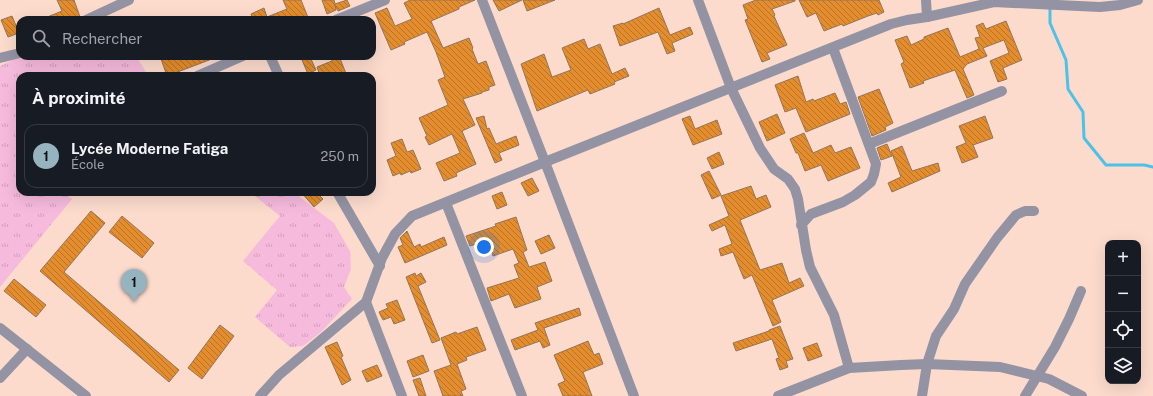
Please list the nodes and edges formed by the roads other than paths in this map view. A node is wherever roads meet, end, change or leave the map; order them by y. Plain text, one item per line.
1 (129, 0) edge
2 (385, 0) edge
3 (482, 0) edge
4 (698, 0) edge
5 (926, 0) edge
6 (1138, 0) edge
7 (364, 4) edge
8 (95, 16) edge
9 (343, 16) edge
10 (927, 17) junction
11 (832, 48) junction
12 (16, 54) edge
13 (0, 58) edge
14 (234, 60) edge
15 (272, 60) edge
16 (206, 72) edge
17 (277, 72) edge
18 (731, 88) junction
19 (1002, 91) dead end
20 (869, 144) junction
21 (545, 162) junction
22 (339, 196) edge
23 (446, 203) junction
24 (1034, 211) dead end
25 (801, 225) junction
26 (380, 266) junction
27 (1081, 291) dead end
28 (366, 302) junction
29 (0, 328) edge
30 (27, 349) junction
31 (927, 364) junction
32 (849, 368) junction
33 (1037, 376) junction
34 (0, 378) edge
35 (86, 396) edge
36 (260, 396) edge
37 (402, 396) edge
38 (522, 396) edge
39 (634, 396) edge
40 (778, 396) edge
41 (922, 396) edge
42 (1025, 396) edge
43 (1082, 396) edge

1 - 8 street
2 - 7 street
3 - 21 street
4 - 18 street
5 - 10 street
6 - 10 street
7 - 9 street
10 - 11 street
11 - 18 street
11 - 20 street
12 - 13 street
14 - 16 street
15 - 17 street
18 - 21 street
18 - 25 street
19 - 20 street
20 - 25 street
21 - 23 street
21 - 39 street
22 - 26 street
23 - 26 street
23 - 38 street
24 - 31 street
25 - 32 street
26 - 28 street
27 - 33 street
28 - 36 street
28 - 37 street
29 - 30 street
30 - 34 street
30 - 35 street
31 - 32 street
31 - 33 street
31 - 41 street
32 - 40 street
33 - 42 street
33 - 43 street

